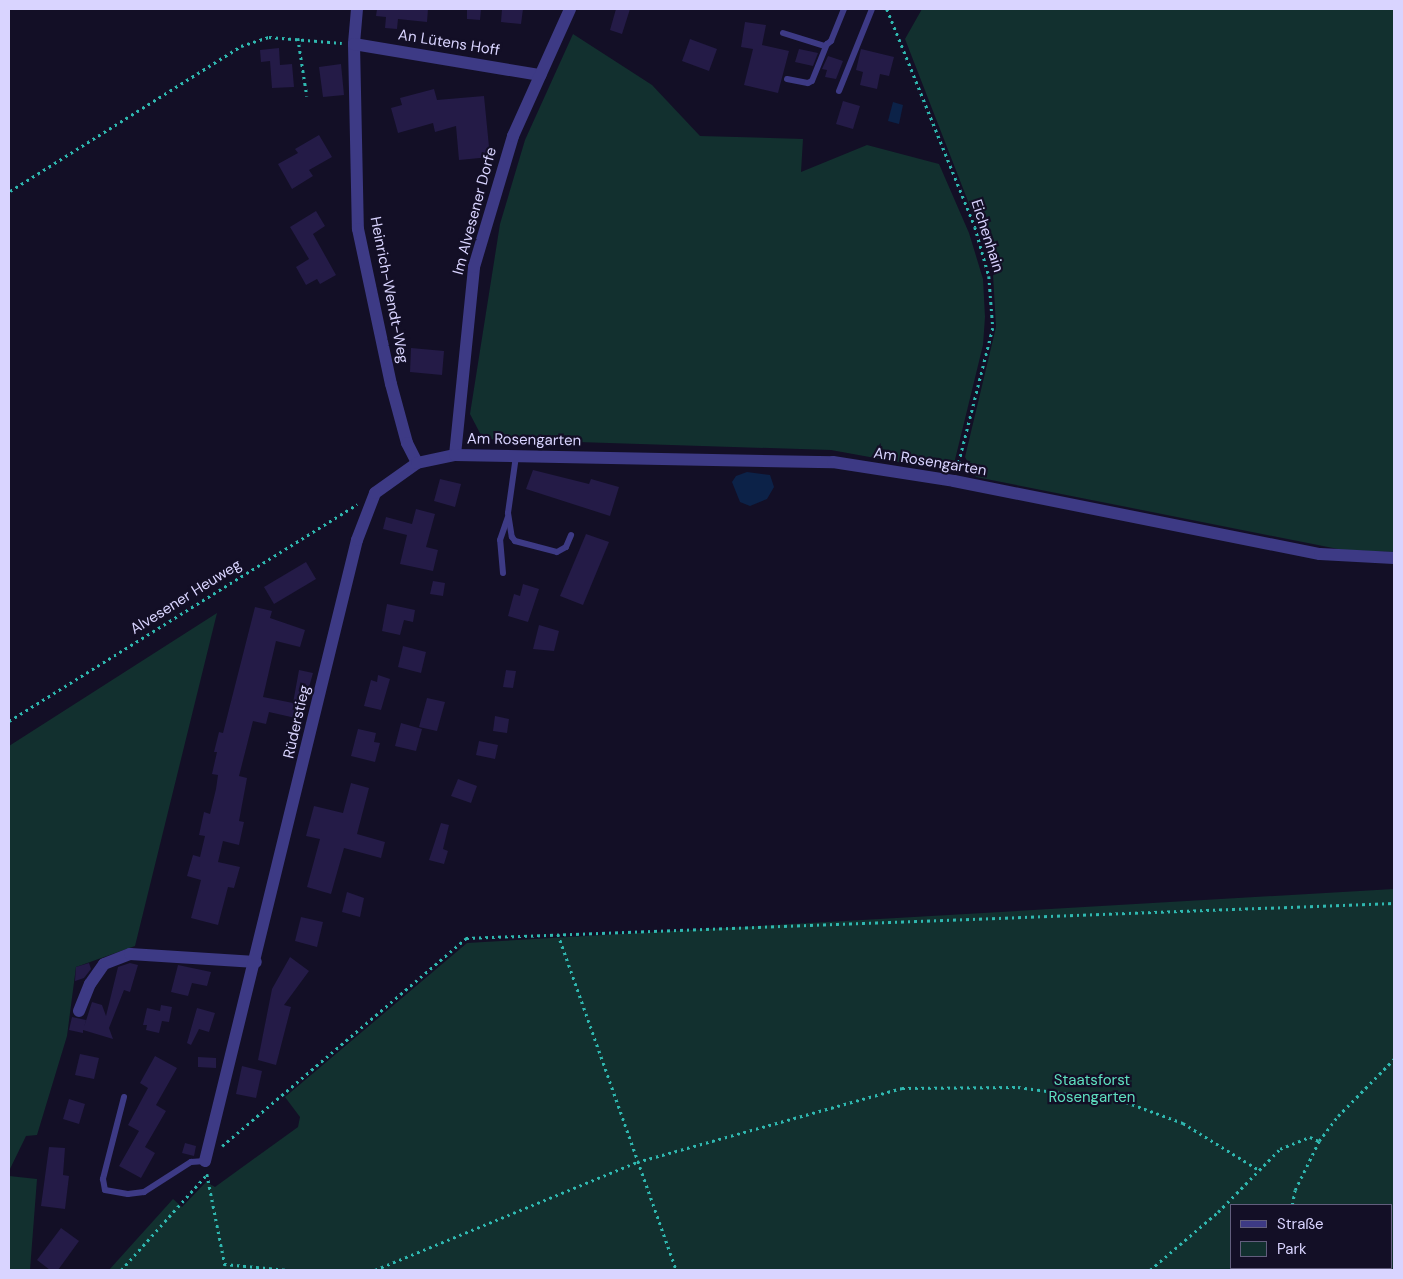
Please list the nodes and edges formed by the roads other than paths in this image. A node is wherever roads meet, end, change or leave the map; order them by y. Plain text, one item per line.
1 (357, 9) edge
2 (570, 9) edge
3 (844, 9) edge
4 (872, 9) edge
5 (783, 33) dead end
6 (354, 44) junction
7 (827, 44) junction
8 (540, 75) junction
9 (788, 79) dead end
10 (839, 91) dead end
11 (455, 455) junction
12 (516, 456) junction
13 (417, 463) junction
14 (508, 518) junction
15 (571, 535) dead end
16 (1394, 558) edge
17 (503, 573) dead end
18 (256, 962) junction
19 (79, 1011) dead end
20 (124, 1097) dead end
21 (205, 1161) joint

1 - 6 street, Heinrich-Wendt-Weg
2 - 8 street, Im Alvesener Dorfe
3 - 7 lane
4 - 10 lane
5 - 7 lane
6 - 8 street, An Lütens Hoff
6 - 13 street, Heinrich-Wendt-Weg
7 - 9 lane
8 - 11 street, Im Alvesener Dorfe
11 - 12 street, Am Rosengarten
11 - 13 street
12 - 14 lane
12 - 16 street, Am Rosengarten
13 - 18 street, Rüderstieg
14 - 15 lane
14 - 17 lane
18 - 19 street
18 - 21 street, Rüderstieg
20 - 21 lane

